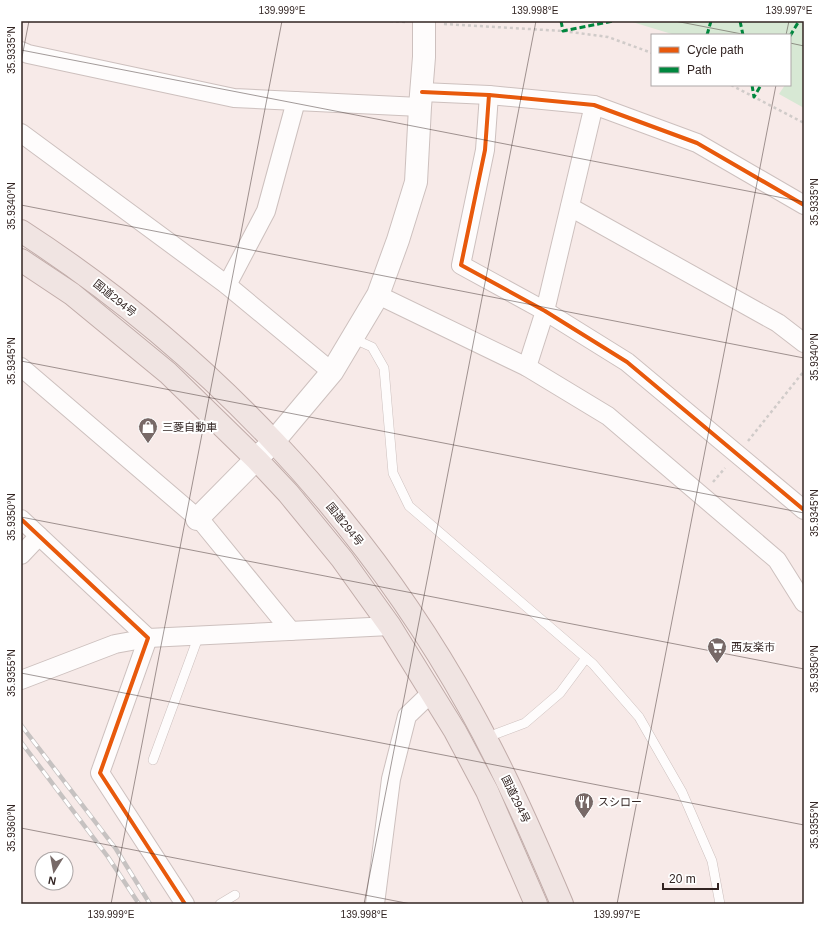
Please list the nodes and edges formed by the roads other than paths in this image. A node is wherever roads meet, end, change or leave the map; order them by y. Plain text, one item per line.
1 (424, 22) edge
2 (21, 51) edge
3 (489, 95) junction
4 (421, 100) junction
5 (296, 101) junction
6 (594, 105) junction
7 (21, 133) edge
8 (804, 205) edge
9 (570, 207) junction
10 (21, 231) edge
11 (21, 260) edge
12 (226, 285) junction
13 (378, 295) junction
14 (545, 311) junction
15 (352, 338) junction
16 (804, 343) edge
17 (527, 367) junction
18 (332, 372) junction
19 (24, 373) edge
20 (274, 441) junction
21 (257, 460) junction
22 (804, 510) edge
23 (21, 519) edge
24 (197, 519) junction
25 (39, 536) junction
26 (21, 555) edge
27 (804, 603) edge
28 (390, 626) junction
29 (291, 631) junction
30 (199, 636) junction
31 (148, 638) junction
32 (586, 658) junction
33 (21, 680) edge
34 (432, 692) junction
35 (485, 738) junction
36 (153, 760) dead end
37 (234, 895) dead end
38 (186, 904) edge
39 (220, 904) edge
40 (375, 904) edge
41 (536, 904) edge
42 (562, 904) edge
43 (720, 904) edge

1 - 4 street
2 - 5 street
3 - 4 street
3 - 6 street
3 - 14 street
4 - 5 street
4 - 13 street
5 - 12 street
6 - 8 street
6 - 9 street
7 - 12 street
9 - 14 street
9 - 16 street
10 - 20 highway, 国道294号
11 - 21 highway, 国道294号
12 - 18 street
13 - 15 street
13 - 17 street
14 - 17 street
14 - 22 street
15 - 18 street
15 - 32 lane
17 - 27 street
18 - 20 street
19 - 24 street
20 - 21 street
20 - 35 highway, 国道294号
21 - 24 street
21 - 28 highway, 国道294号
23 - 25 street
24 - 29 street
25 - 26 street
25 - 31 street
28 - 29 street
28 - 34 highway, 国道294号
29 - 30 street
30 - 31 street
30 - 36 lane
31 - 33 street
31 - 38 street
32 - 35 lane
32 - 43 lane
34 - 40 street
34 - 41 highway, 国道294号
35 - 42 highway, 国道294号
37 - 39 lane

